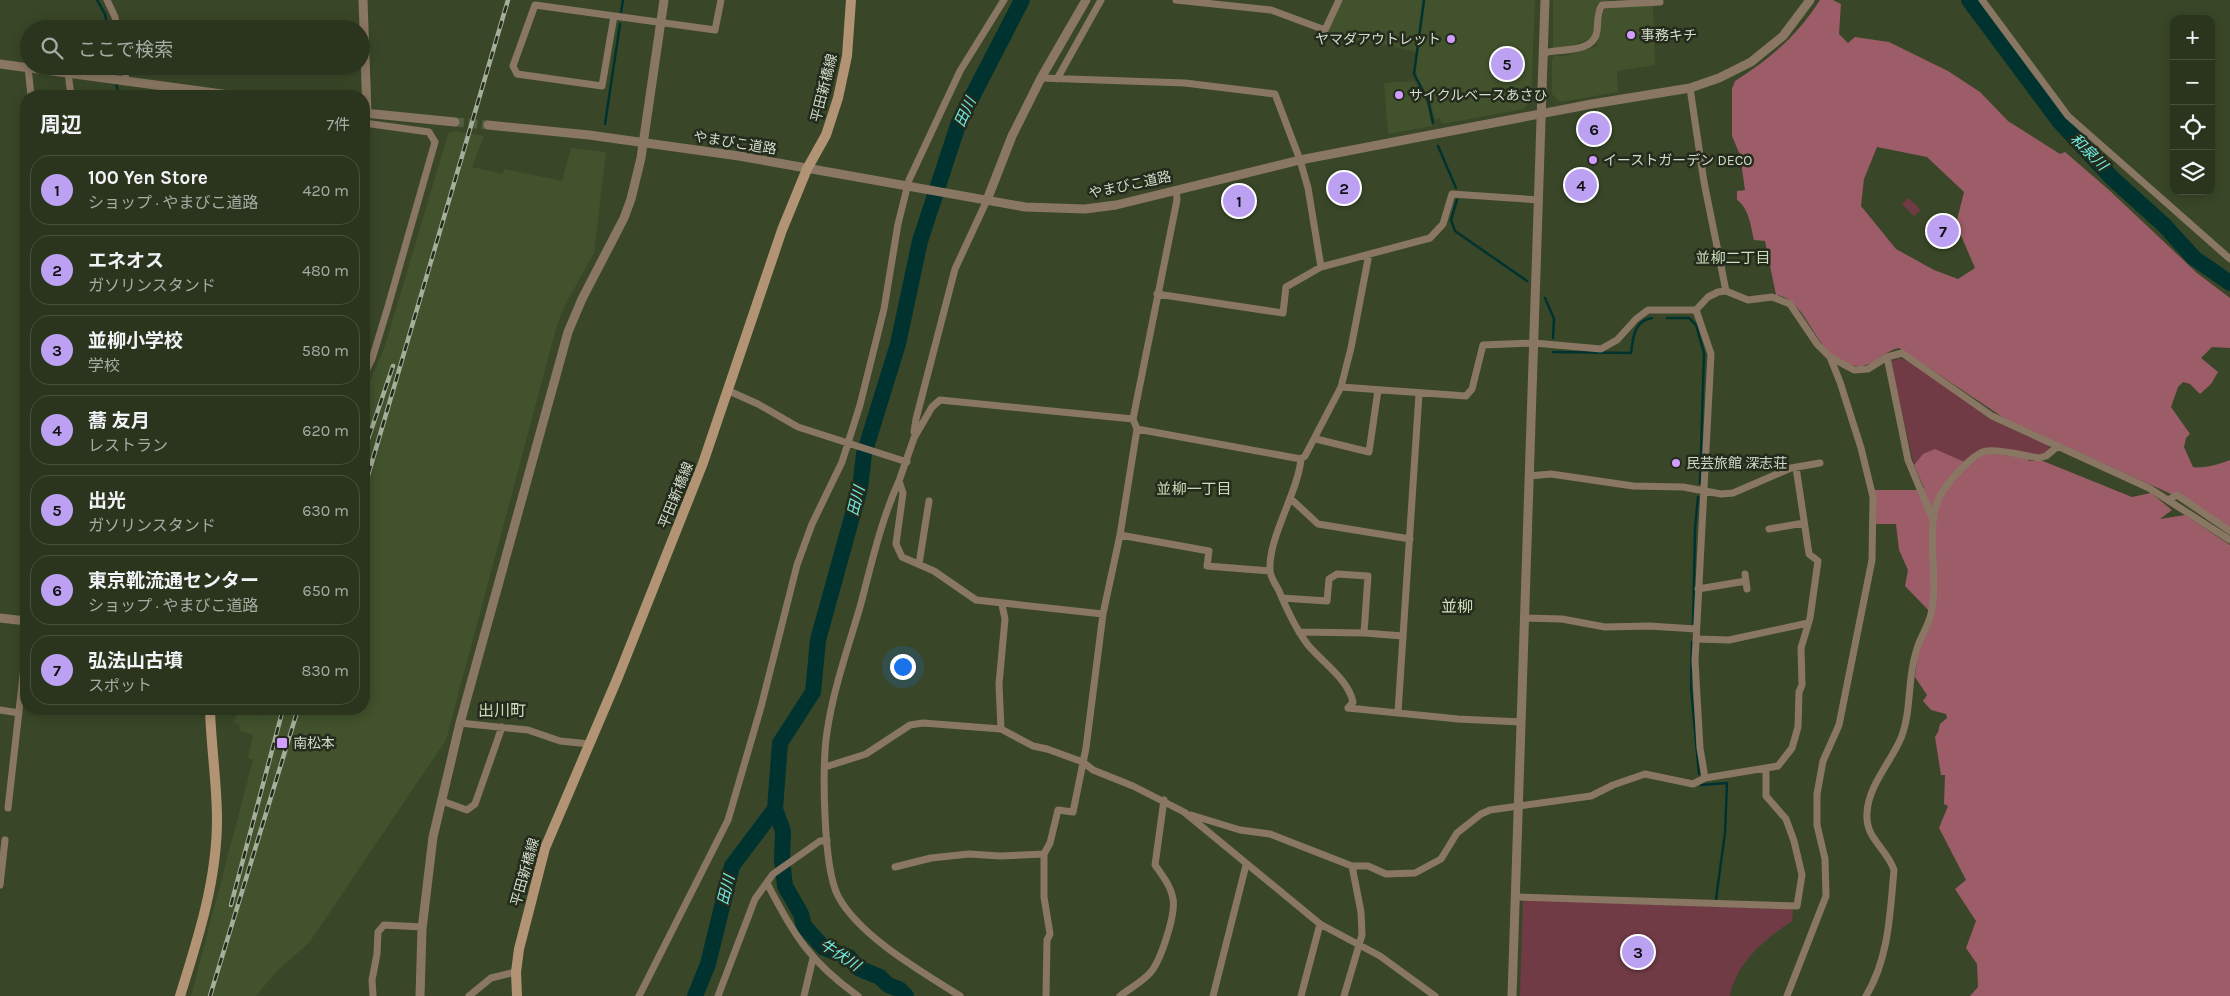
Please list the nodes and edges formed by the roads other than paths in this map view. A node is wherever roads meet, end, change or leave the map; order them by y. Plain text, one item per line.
1 (107, 0) edge
2 (363, 0) edge
3 (664, 0) edge
4 (721, 0) edge
5 (851, 0) edge
6 (1004, 0) edge
7 (1086, 0) edge
8 (1101, 0) edge
9 (1176, 0) edge
10 (1339, 0) edge
11 (1545, 0) edge
12 (1810, 0) edge
13 (1982, 0) edge
14 (1660, 2) dead end
15 (614, 16) junction
16 (116, 20) edge
17 (364, 20) edge
18 (661, 22) junction
19 (1544, 53) junction
20 (0, 64) edge
21 (20, 66) edge
22 (29, 75) edge
23 (68, 75) edge
24 (86, 75) edge
25 (124, 75) edge
26 (365, 75) edge
27 (1041, 78) junction
28 (1056, 79) junction
29 (124, 81) junction
30 (1690, 88) junction
31 (30, 90) edge
32 (70, 90) edge
33 (176, 90) edge
34 (365, 90) edge
35 (370, 113) edge
36 (1542, 114) junction
37 (455, 122) tunnel mouth
38 (370, 124) edge
39 (488, 125) tunnel mouth
40 (643, 143) junction
41 (1300, 160) junction
42 (807, 169) junction
43 (909, 186) junction
44 (1176, 190) junction
45 (987, 200) junction
46 (1539, 200) junction
47 (1369, 254) junction
48 (2230, 259) edge
49 (1321, 267) junction
50 (1726, 291) junction
51 (1157, 294) junction
52 (1696, 310) junction
53 (1534, 343) junction
54 (1830, 357) junction
55 (1887, 357) junction
56 (370, 363) edge
57 (1341, 387) junction
58 (1378, 390) junction
59 (729, 391) junction
60 (1419, 394) junction
61 (1133, 419) junction
62 (1137, 429) junction
63 (914, 438) junction
64 (1316, 440) junction
65 (848, 444) junction
66 (2058, 446) junction
67 (1301, 459) junction
68 (904, 461) junction
69 (1820, 463) dead end
70 (1796, 467) junction
71 (1529, 476) junction
72 (899, 481) junction
73 (1703, 491) junction
74 (1290, 498) junction
75 (2168, 500) junction
76 (929, 501) dead end
77 (1933, 520) junction
78 (1804, 523) junction
79 (1769, 529) dead end
80 (2230, 531) edge
81 (1120, 535) junction
82 (1410, 539) junction
83 (2230, 540) edge
84 (919, 564) junction
85 (1270, 571) junction
86 (1746, 581) dead end
87 (1698, 589) junction
88 (1282, 598) junction
89 (1002, 605) junction
90 (1103, 614) junction
91 (0, 618) edge
92 (1524, 618) junction
93 (20, 620) edge
94 (1808, 623) junction
95 (1696, 629) junction
96 (1299, 632) junction
97 (1364, 634) junction
98 (1403, 636) junction
99 (1697, 639) junction
100 (20, 703) edge
101 (0, 710) edge
102 (19, 712) junction
103 (1398, 712) junction
104 (210, 715) edge
105 (1521, 722) junction
106 (460, 723) junction
107 (502, 726) junction
108 (1001, 729) junction
109 (590, 744) junction
110 (1083, 762) junction
111 (825, 767) junction
112 (1766, 769) junction
113 (1705, 778) junction
114 (1164, 800) junction
115 (442, 801) junction
116 (1518, 806) junction
117 (8, 808) dead end
118 (1184, 812) junction
119 (5, 840) dead end
120 (825, 840) junction
121 (1044, 854) junction
122 (1246, 866) junction
123 (1352, 866) junction
124 (895, 867) dead end
125 (766, 883) junction
126 (0, 885) edge
127 (1516, 897) junction
128 (1320, 924) junction
129 (422, 926) junction
130 (1358, 946) junction
131 (813, 958) junction
132 (516, 972) junction
133 (720, 994) edge
134 (180, 996) edge
135 (373, 996) edge
136 (420, 996) edge
137 (470, 996) edge
138 (517, 996) edge
139 (638, 996) edge
140 (804, 996) edge
141 (858, 996) edge
142 (960, 996) edge
143 (1046, 996) edge
144 (1120, 996) edge
145 (1212, 996) edge
146 (1301, 996) edge
147 (1344, 996) edge
148 (1435, 996) edge
149 (1512, 996) edge
150 (1788, 996) edge
151 (1866, 996) edge

1 - 16 street
2 - 17 street
3 - 18 street
4 - 18 street
5 - 42 main road, 平田新橋線
6 - 43 street
7 - 27 street
8 - 28 street
9 - 10 street
11 - 19 street
12 - 30 street, やまびこ道路
13 - 48 street
14 - 19 street
15 - 15 street
15 - 18 street
18 - 40 street
19 - 36 street
20 - 21 street
22 - 31 street
23 - 32 street
24 - 29 street
25 - 29 street
26 - 34 street
27 - 28 street
27 - 45 street
28 - 41 street
29 - 33 street
30 - 36 street, やまびこ道路
30 - 50 street
35 - 37 street
36 - 41 street, やまびこ道路
36 - 46 street
38 - 56 street
39 - 40 street, やまびこ道路
40 - 42 street, やまびこ道路
40 - 106 street
41 - 44 street, やまびこ道路
41 - 49 street
42 - 43 street, やまびこ道路
42 - 59 main road, 平田新橋線
43 - 45 street, やまびこ道路
43 - 65 street
44 - 45 street, やまびこ道路
44 - 51 street
45 - 63 street
46 - 47 street
46 - 53 street
47 - 49 street
47 - 57 street
49 - 51 street
50 - 52 street
50 - 54 street
51 - 61 street
52 - 53 street
52 - 73 street
53 - 60 street
53 - 71 street
54 - 55 street
54 - 150 street
55 - 66 street
55 - 77 street
57 - 58 street
57 - 64 street
58 - 60 street
58 - 64 street
59 - 65 street
59 - 109 main road, 平田新橋線
60 - 82 street
61 - 62 street
61 - 63 street
62 - 67 street
62 - 81 street
63 - 68 street
64 - 67 street
65 - 68 street
65 - 139 street
66 - 75 street
66 - 77 street
67 - 74 street
68 - 72 street
69 - 70 street
70 - 73 street
70 - 78 street
71 - 73 street
71 - 92 street
72 - 84 street
72 - 111 street
73 - 87 street
74 - 82 street
74 - 85 street
75 - 80 street
75 - 83 street
76 - 84 street
77 - 151 street
78 - 79 street
78 - 94 street
81 - 85 street
81 - 90 street
82 - 98 street
84 - 89 street
85 - 88 street
86 - 87 street
87 - 95 street
88 - 96 street
88 - 97 street
89 - 90 street
89 - 108 street
90 - 110 street
91 - 93 street
92 - 95 street
92 - 105 street
94 - 99 street
94 - 112 street
95 - 99 street
96 - 97 street
96 - 103 street
97 - 98 street
98 - 103 street
99 - 113 street
100 - 102 street
101 - 102 street
102 - 117 street
103 - 105 street
104 - 134 main road
105 - 116 street
106 - 107 street
106 - 115 street
107 - 109 street
107 - 115 street
108 - 110 street
108 - 111 street
109 - 132 main road, 平田新橋線
110 - 114 street
110 - 121 street
111 - 120 street
112 - 113 street
112 - 127 street
113 - 116 street
114 - 118 street
114 - 144 street
115 - 129 street
116 - 123 street
116 - 127 street
118 - 122 street
118 - 123 street
119 - 126 street
120 - 125 street
120 - 142 street
121 - 124 street
121 - 143 street
122 - 128 street
122 - 145 street
123 - 130 street
125 - 131 street
125 - 133 street
127 - 149 street
128 - 130 street
128 - 146 street
129 - 135 street
129 - 136 street
130 - 147 street
130 - 148 street
131 - 140 street
131 - 141 street
132 - 137 street
132 - 138 main road, 平田新橋線

